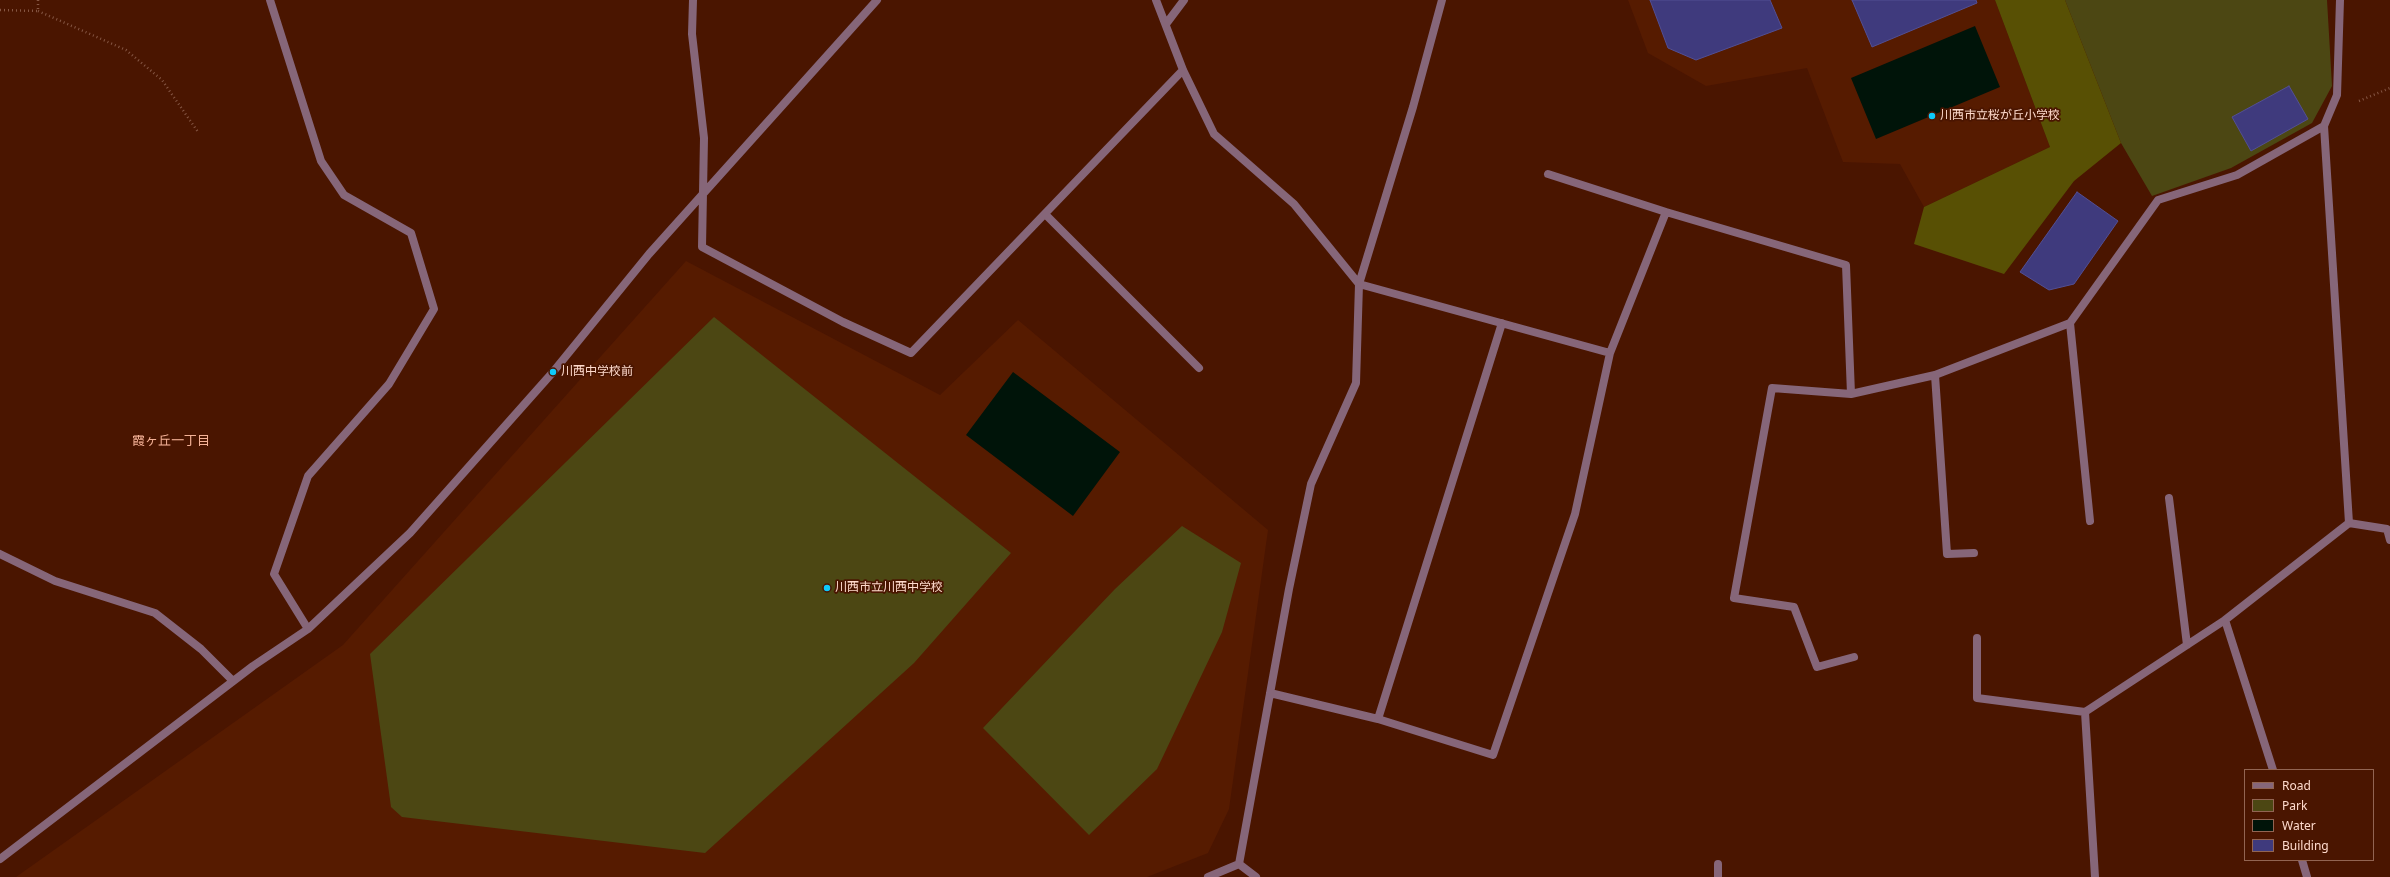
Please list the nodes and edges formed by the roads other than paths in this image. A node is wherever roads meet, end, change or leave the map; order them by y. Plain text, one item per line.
1 (270, 0) edge
2 (693, 0) edge
3 (877, 0) edge
4 (1156, 0) edge
5 (1184, 0) edge
6 (1442, 0) edge
7 (2340, 0) edge
8 (1166, 24) junction
9 (1183, 70) junction
10 (2324, 126) junction
11 (1548, 174) dead end
12 (701, 198) junction
13 (1666, 212) junction
14 (1045, 214) junction
15 (1359, 284) junction
16 (1502, 323) junction
17 (2070, 323) junction
18 (1610, 353) junction
19 (1199, 368) dead end
20 (1934, 376) junction
21 (1851, 394) junction
22 (2169, 498) dead end
23 (2090, 521) dead end
24 (2349, 523) junction
25 (2390, 540) edge
26 (1974, 553) dead end
27 (0, 554) edge
28 (2225, 620) junction
29 (308, 629) junction
30 (1977, 638) dead end
31 (2187, 645) junction
32 (1854, 657) dead end
33 (233, 681) junction
34 (1270, 693) junction
35 (2085, 712) junction
36 (1378, 719) junction
37 (2273, 769) edge
38 (0, 859) edge
39 (2302, 861) edge
40 (1238, 864) junction
41 (1718, 864) dead end
42 (1208, 877) edge
43 (1256, 877) edge
44 (1718, 877) edge
45 (2095, 877) edge
46 (2307, 877) edge

1 - 29 street
2 - 12 street
3 - 12 street
4 - 8 street
5 - 8 street
6 - 15 street
7 - 10 street
8 - 9 street
9 - 14 street
9 - 15 street
10 - 17 street
10 - 24 street
11 - 13 street
12 - 14 street
12 - 29 street
13 - 18 street
13 - 21 street
14 - 19 street
15 - 16 street
15 - 34 street
16 - 18 street
16 - 36 street
17 - 20 street
17 - 23 street
18 - 36 street
20 - 21 street
20 - 26 street
21 - 32 street
22 - 31 street
24 - 25 street
24 - 28 street
27 - 33 street
28 - 31 street
28 - 37 street
29 - 33 street
30 - 35 street
31 - 35 street
33 - 38 street
34 - 36 street
34 - 40 street
35 - 45 street
39 - 46 street
40 - 42 street
40 - 43 street
41 - 44 street

